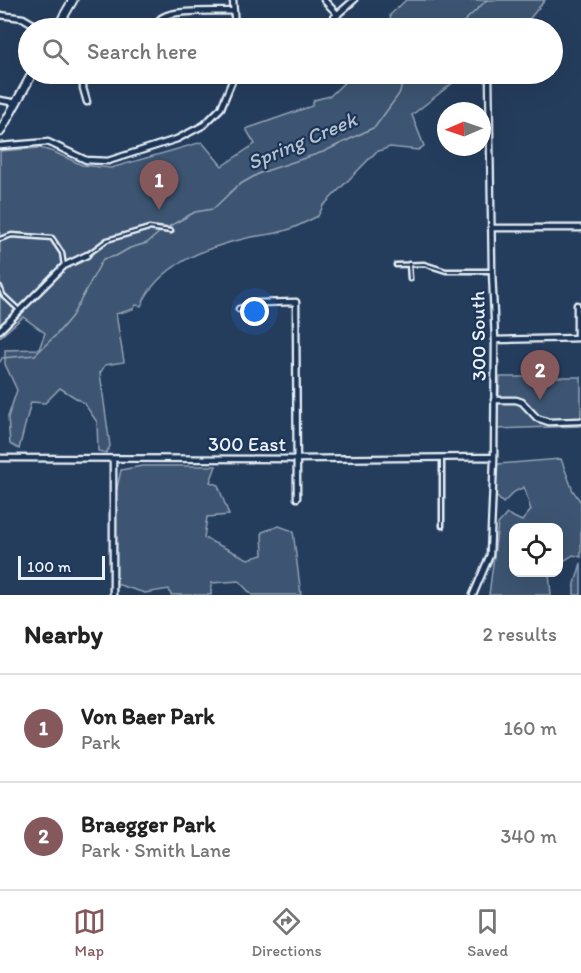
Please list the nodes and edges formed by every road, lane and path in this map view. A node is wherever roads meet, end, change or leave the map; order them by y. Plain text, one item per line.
1 (74, 0) edge
2 (233, 0) edge
3 (324, 0) edge
4 (354, 0) edge
5 (234, 11) junction
6 (0, 15) edge
7 (338, 15) junction
8 (23, 18) edge
9 (63, 18) edge
10 (161, 18) edge
11 (234, 18) edge
12 (334, 18) edge
13 (27, 84) edge
14 (83, 84) edge
15 (231, 84) edge
16 (489, 84) edge
17 (0, 100) edge
18 (87, 102) dead end
19 (17, 103) junction
20 (0, 132) edge
21 (0, 146) edge
22 (492, 228) junction
23 (581, 228) edge
24 (171, 231) dead end
25 (0, 239) edge
26 (87, 255) joint
27 (409, 264) junction
28 (396, 265) dead end
29 (64, 266) junction
30 (492, 271) junction
31 (410, 279) dead end
32 (0, 287) edge
33 (577, 305) dead end
34 (239, 309) dead end
35 (20, 311) junction
36 (0, 330) edge
37 (579, 338) edge
38 (495, 340) junction
39 (494, 400) junction
40 (581, 421) edge
41 (494, 457) junction
42 (0, 458) edge
43 (442, 458) junction
44 (113, 459) junction
45 (296, 459) junction
46 (297, 498) dead end
47 (442, 526) dead end
48 (113, 595) edge
49 (473, 595) edge

1 - 9 street
2 - 5 street
3 - 7 street
4 - 7 street
5 - 10 street
5 - 11 street
6 - 8 street
7 - 12 street
13 - 19 street
14 - 18 street
15 - 21 street
16 - 22 street, 300 South
17 - 19 street
19 - 20 street
22 - 23 street
22 - 30 street, 300 South
24 - 26 lane
25 - 29 lane
26 - 29 street
27 - 28 lane
27 - 30 lane
27 - 31 lane
29 - 35 street
30 - 38 street, 300 South
32 - 35 lane
33 - 37 street
34 - 45 street
35 - 36 street
37 - 38 street
38 - 39 street, 300 South
39 - 40 street
39 - 41 street, 300 South
41 - 43 street, 300 East
41 - 49 street, 300 South
42 - 44 street, 300 East
43 - 45 street, 300 East
43 - 47 lane
44 - 45 street, 300 East
44 - 48 street
45 - 46 street

